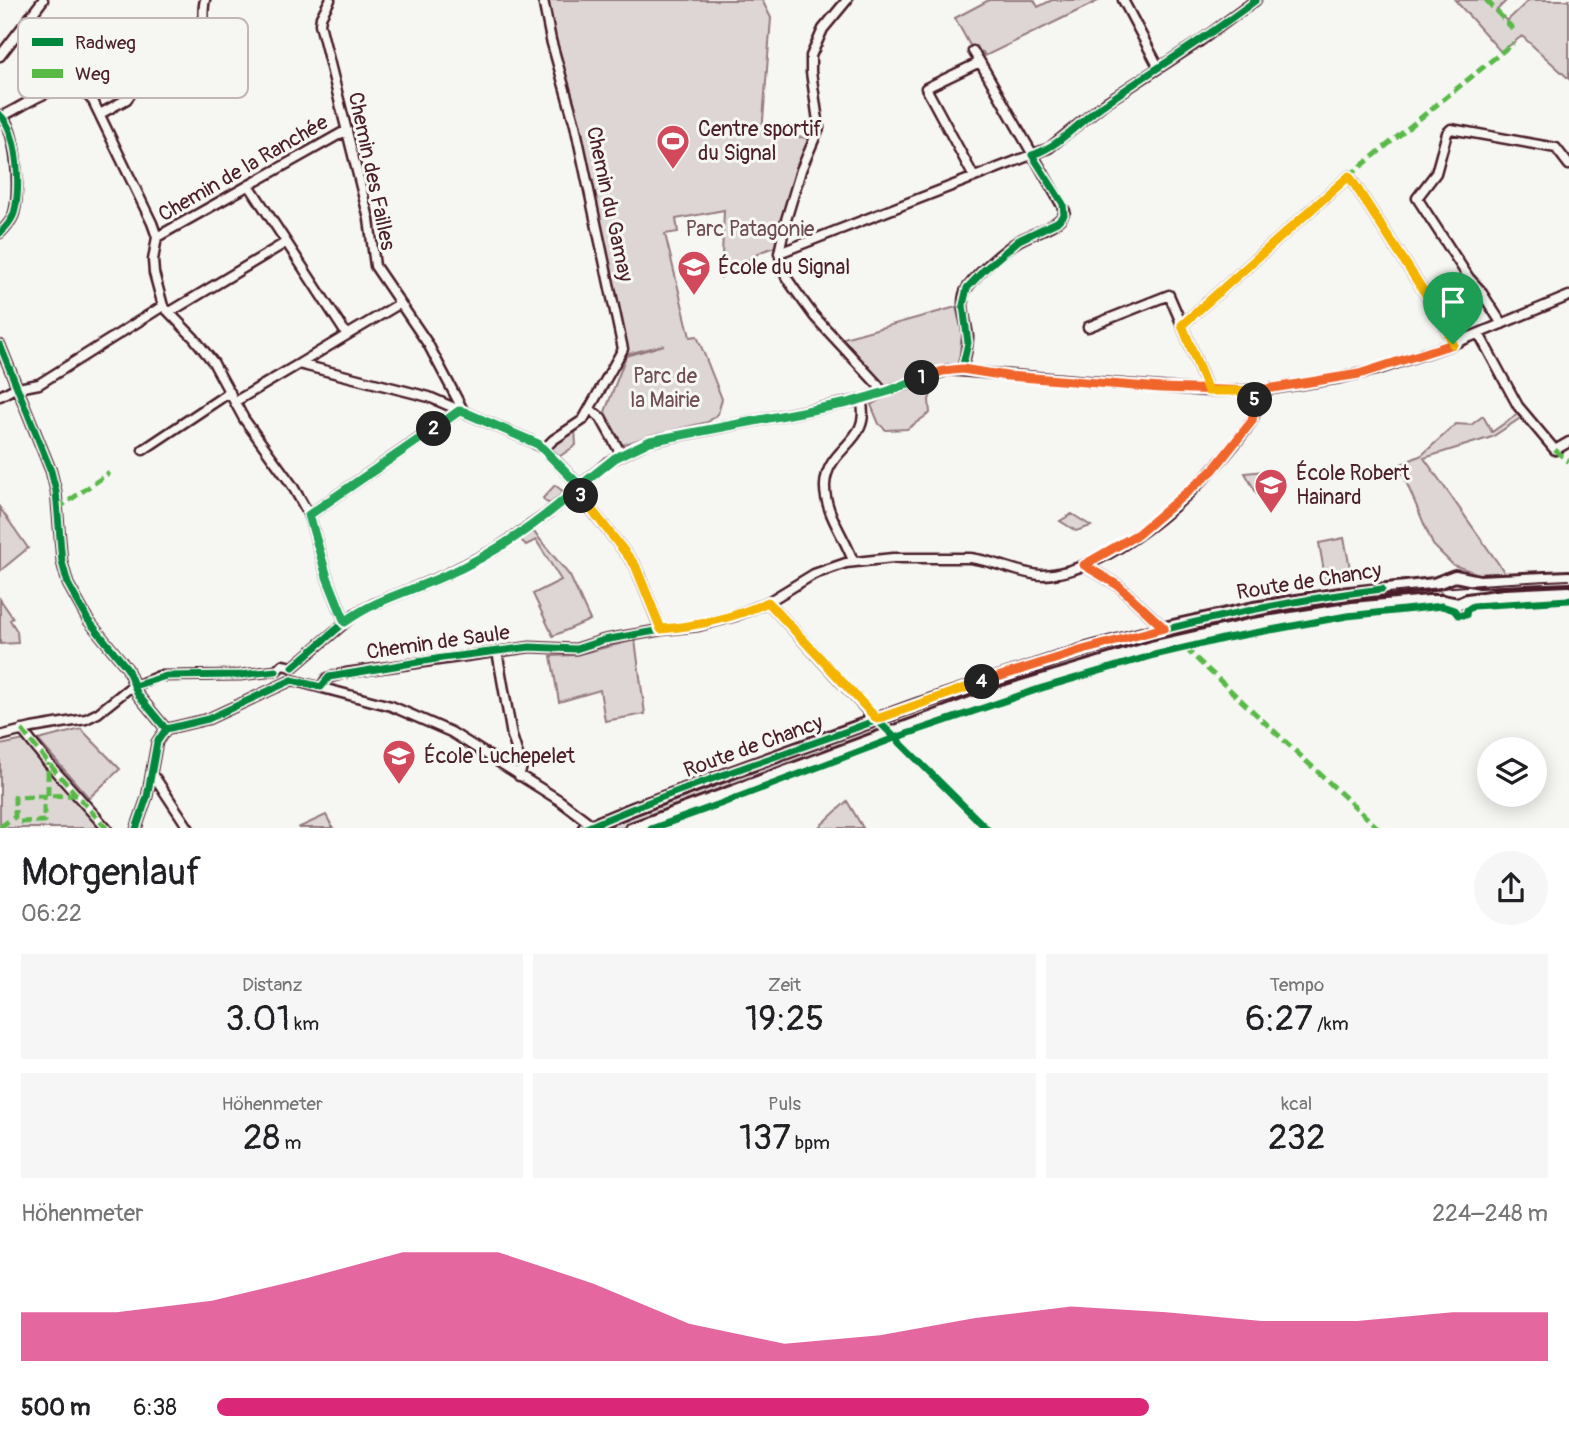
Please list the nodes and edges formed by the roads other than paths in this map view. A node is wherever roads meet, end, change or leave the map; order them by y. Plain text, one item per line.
1 (43, 0) edge
2 (205, 0) edge
3 (330, 0) edge
4 (543, 0) edge
5 (847, 0) edge
6 (1123, 0) edge
7 (1256, 0) edge
8 (29, 18) edge
9 (203, 18) edge
10 (18, 33) edge
11 (973, 51) dead end
12 (0, 56) edge
13 (980, 62) junction
14 (1159, 68) junction
15 (35, 98) edge
16 (90, 98) edge
17 (128, 98) edge
18 (100, 114) junction
19 (1, 116) edge
20 (347, 130) junction
21 (1032, 155) junction
22 (1569, 164) edge
23 (974, 177) junction
24 (249, 185) junction
25 (0, 233) edge
26 (157, 237) junction
27 (285, 243) junction
28 (779, 253) junction
29 (1569, 296) edge
30 (399, 304) junction
31 (167, 309) junction
32 (1502, 324) junction
33 (1182, 325) junction
34 (1088, 327) dead end
35 (1479, 334) junction
36 (347, 335) junction
37 (1453, 344) junction
38 (0, 345) edge
39 (299, 364) junction
40 (962, 369) junction
41 (17, 389) junction
42 (1208, 391) junction
43 (1254, 391) junction
44 (230, 393) junction
45 (882, 393) junction
46 (0, 397) edge
47 (861, 400) junction
48 (236, 401) junction
49 (590, 409) junction
50 (462, 411) junction
51 (1569, 442) edge
52 (544, 449) junction
53 (144, 450) dead end
54 (621, 454) junction
55 (578, 488) junction
56 (309, 515) junction
57 (852, 561) junction
58 (1084, 565) junction
59 (1569, 577) edge
60 (1447, 580) junction
61 (1466, 580) junction
62 (1569, 592) edge
63 (1467, 600) junction
64 (768, 602) junction
65 (1448, 602) junction
66 (345, 622) junction
67 (1164, 628) junction
68 (661, 629) junction
69 (497, 651) junction
70 (293, 667) junction
71 (276, 671) junction
72 (288, 681) junction
73 (134, 686) junction
74 (321, 687) junction
75 (866, 724) junction
76 (166, 729) junction
77 (22, 730) junction
78 (0, 736) edge
79 (152, 775) junction
80 (519, 776) junction
81 (149, 789) junction
82 (166, 794) junction
83 (99, 824) edge
84 (590, 827) edge
85 (107, 828) edge
86 (135, 828) edge
87 (189, 828) edge
88 (631, 828) edge

1 - 8 street
2 - 9 street
3 - 20 street, Chemin des Failles
4 - 49 street, Chemin du Gamay
5 - 28 street
6 - 14 street
7 - 14 street
10 - 12 street
11 - 13 street
13 - 21 street
13 - 23 street
14 - 21 street
15 - 19 street
16 - 18 street
17 - 18 street
18 - 26 street
19 - 25 street
20 - 24 street, Chemin de la Ranchée
20 - 30 street, Chemin des Failles
21 - 23 street
21 - 40 street
22 - 32 street
23 - 28 street
24 - 26 street, Chemin de la Ranchée
24 - 27 street
26 - 31 street
27 - 31 street
27 - 36 street
28 - 45 street
29 - 32 street
30 - 36 street
30 - 50 street, Chemin des Failles
31 - 41 street
31 - 44 street
32 - 35 street
33 - 34 street
33 - 37 street
33 - 42 street
35 - 37 street
35 - 51 street
36 - 39 street
37 - 43 street
38 - 41 street
39 - 48 street
39 - 50 street
40 - 42 street
40 - 45 street
41 - 46 street
41 - 73 street
42 - 43 street
43 - 58 street, Chemin de Saule
44 - 48 street
44 - 53 street
45 - 47 street
47 - 54 street
47 - 57 street
48 - 56 street
49 - 52 street, Chemin du Gamay
49 - 54 street
50 - 52 street
50 - 56 street
52 - 55 street
54 - 55 street
55 - 66 street
55 - 68 street
56 - 66 street
57 - 58 street, Chemin de Saule
57 - 64 street, Chemin de Saule
58 - 67 street
59 - 61 main road, Route de Chancy
60 - 61 main road, Route de Chancy
60 - 65 main road
60 - 67 main road, Route de Chancy
61 - 63 main road
62 - 63 main road, Route de Chancy
63 - 65 main road, Route de Chancy
64 - 68 street, Chemin de Saule
64 - 75 street
65 - 88 main road, Route de Chancy
66 - 70 street
67 - 75 main road, Route de Chancy
68 - 69 street, Chemin de Saule
69 - 74 street, Chemin de Saule
69 - 80 street
70 - 71 street
70 - 72 street
71 - 72 street
71 - 73 street
72 - 74 street
72 - 76 street
73 - 76 street
73 - 77 street
74 - 80 street
75 - 84 main road, Route de Chancy
76 - 79 street
77 - 78 street
77 - 83 street
79 - 81 street
79 - 82 street
80 - 84 street
81 - 82 street
81 - 86 street
82 - 87 street
83 - 85 street

